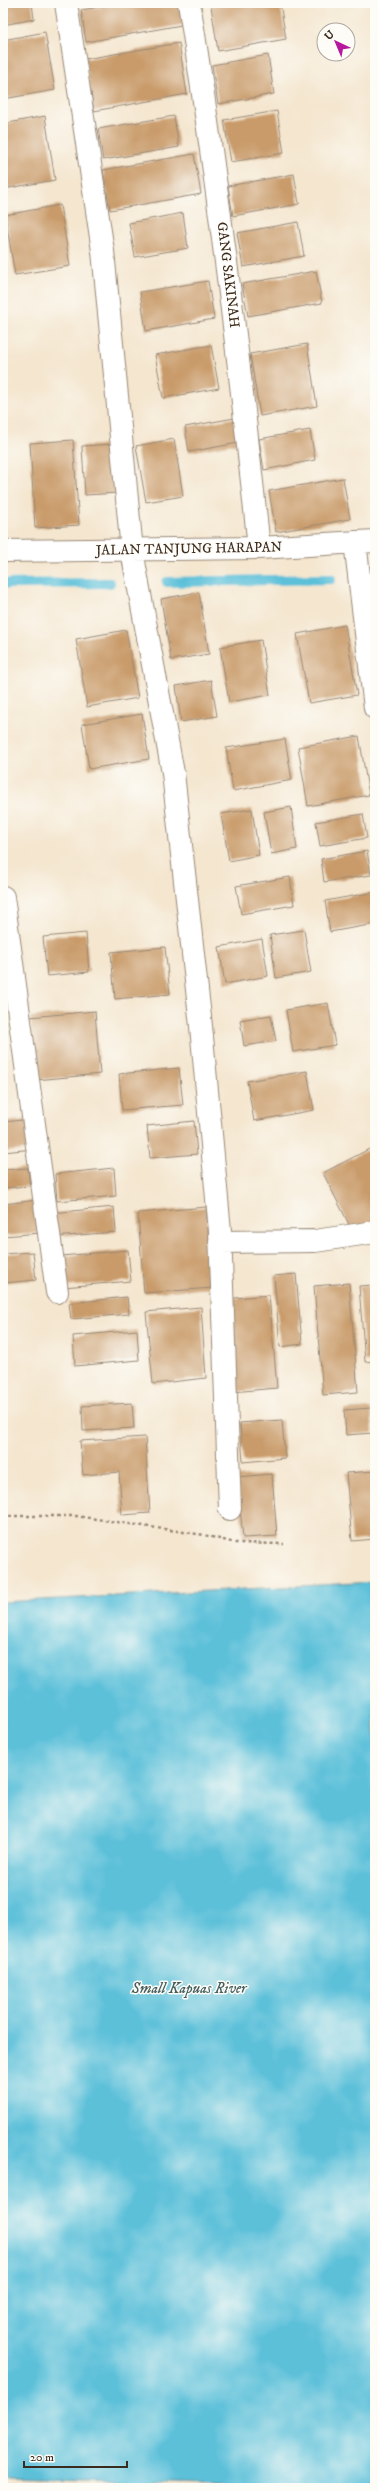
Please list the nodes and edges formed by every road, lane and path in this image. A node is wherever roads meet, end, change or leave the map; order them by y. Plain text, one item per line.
1 (66, 3) edge
2 (190, 3) edge
3 (365, 541) edge
4 (259, 548) junction
5 (3, 551) edge
6 (132, 551) junction
7 (375, 708) edge
8 (3, 897) edge
9 (375, 1232) edge
10 (220, 1242) junction
11 (57, 1292) dead end
12 (230, 1509) dead end
13 (3, 1516) edge
14 (284, 1544) dead end

1 - 6 street
2 - 4 street, GANG SAKINAH
3 - 4 street, JALAN TANJUNG HARAPAN
3 - 7 street
4 - 6 street, JALAN TANJUNG HARAPAN
5 - 6 street, JALAN TANJUNG HARAPAN
6 - 10 street
8 - 11 street
9 - 10 street
10 - 12 street
13 - 14 path

